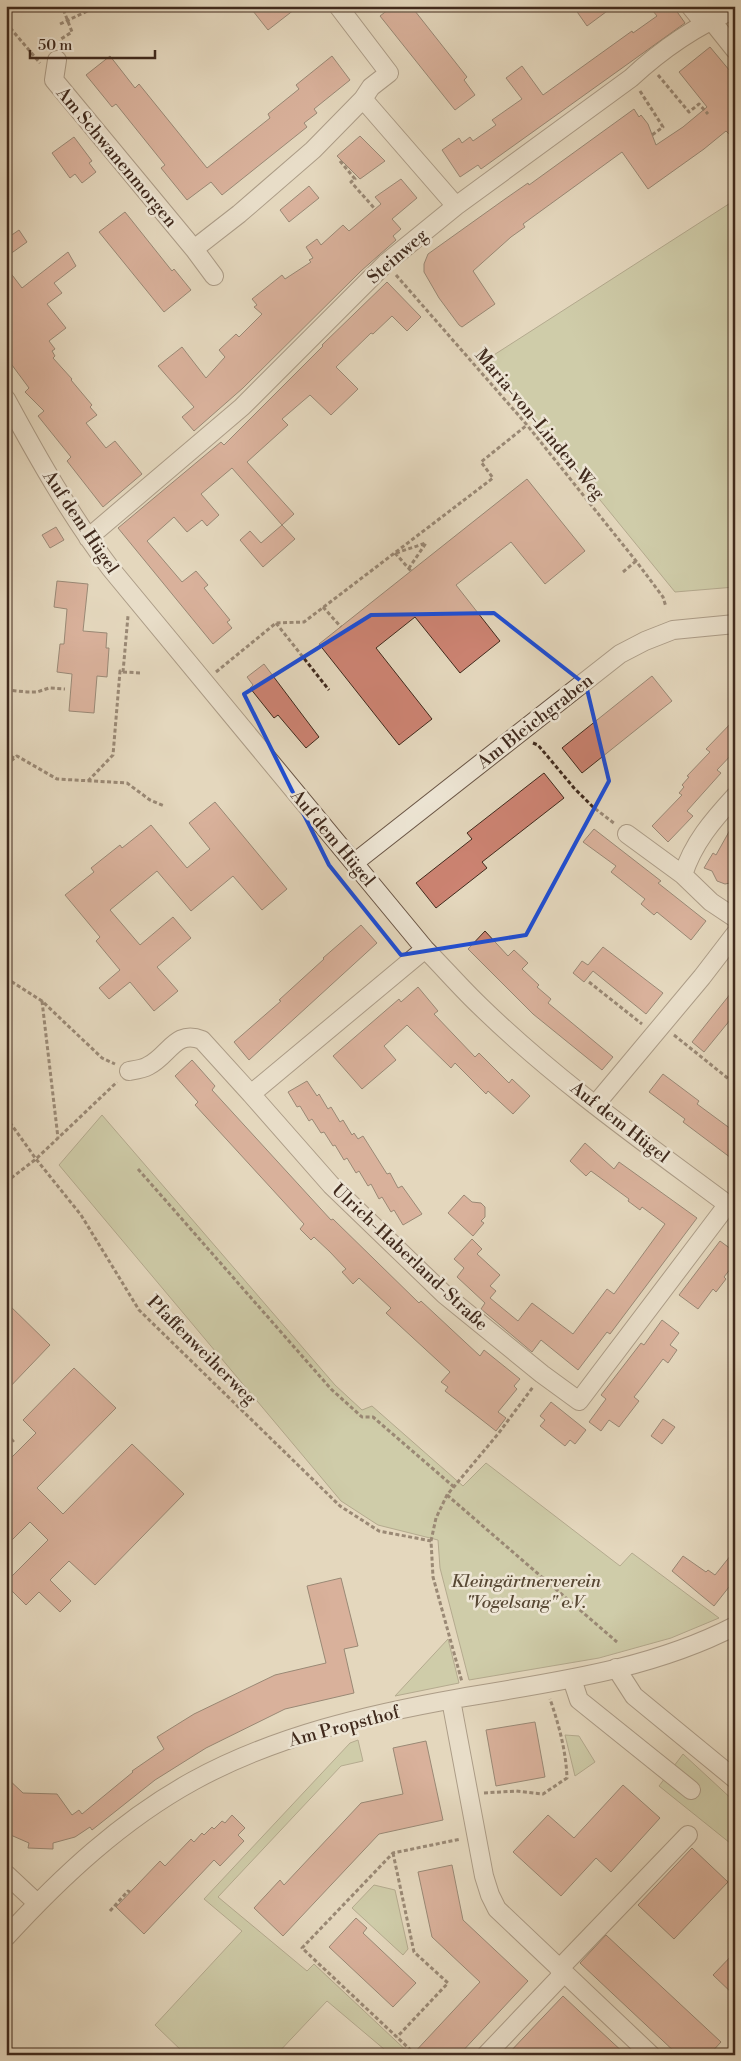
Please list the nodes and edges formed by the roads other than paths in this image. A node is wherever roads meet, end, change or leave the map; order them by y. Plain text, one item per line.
1 (338, 6) edge
2 (690, 6) edge
3 (735, 9) edge
4 (708, 21) junction
5 (735, 50) edge
6 (57, 60) road end
7 (363, 99) junction
8 (456, 206) junction
9 (194, 249) junction
10 (214, 276) dead end
11 (6, 399) edge
12 (11, 420) edge
13 (88, 538) junction
14 (735, 624) edge
15 (735, 796) edge
16 (627, 834) dead end
17 (354, 863) junction
18 (683, 875) junction
19 (735, 918) edge
20 (735, 934) edge
21 (425, 949) junction
22 (129, 1071) road end
23 (251, 1094) junction
24 (595, 1105) junction
25 (731, 1207) edge
26 (735, 1626) edge
27 (616, 1668) junction
28 (572, 1679) junction
29 (459, 1699) junction
30 (735, 1779) edge
31 (691, 1790) dead end
32 (688, 1835) dead end
33 (6, 1874) edge
34 (37, 1903) junction
35 (6, 1937) edge
36 (561, 1971) junction
37 (486, 2055) edge
38 (652, 2055) edge

1 - 7 street
2 - 4 street
3 - 4 street, Steinweg
4 - 5 street
4 - 8 street, Steinweg
6 - 9 street, Am Schwanenmorgen
7 - 8 street
7 - 9 street
8 - 13 street, Steinweg
9 - 10 street, Am Schwanenmorgen
11 - 12 street, Auf dem Hügel
12 - 13 street, Auf dem Hügel
13 - 17 street, Auf dem Hügel
14 - 17 street, Am Bleichgraben
15 - 18 street
16 - 18 street
17 - 21 street, Auf dem Hügel
18 - 19 street
20 - 24 street
21 - 23 street
21 - 24 street, Auf dem Hügel
22 - 23 street, Ulrich-Haberland-Straße
23 - 25 street, Ulrich-Haberland-Straße
24 - 25 street, Auf dem Hügel
26 - 27 street, Am Propsthof
27 - 28 street, Am Propsthof
27 - 30 street
28 - 29 street, Am Propsthof
28 - 31 street
29 - 34 street, Am Propsthof
29 - 36 street
32 - 36 street
33 - 34 street
34 - 35 street, Am Propsthof
36 - 37 street
36 - 38 street

